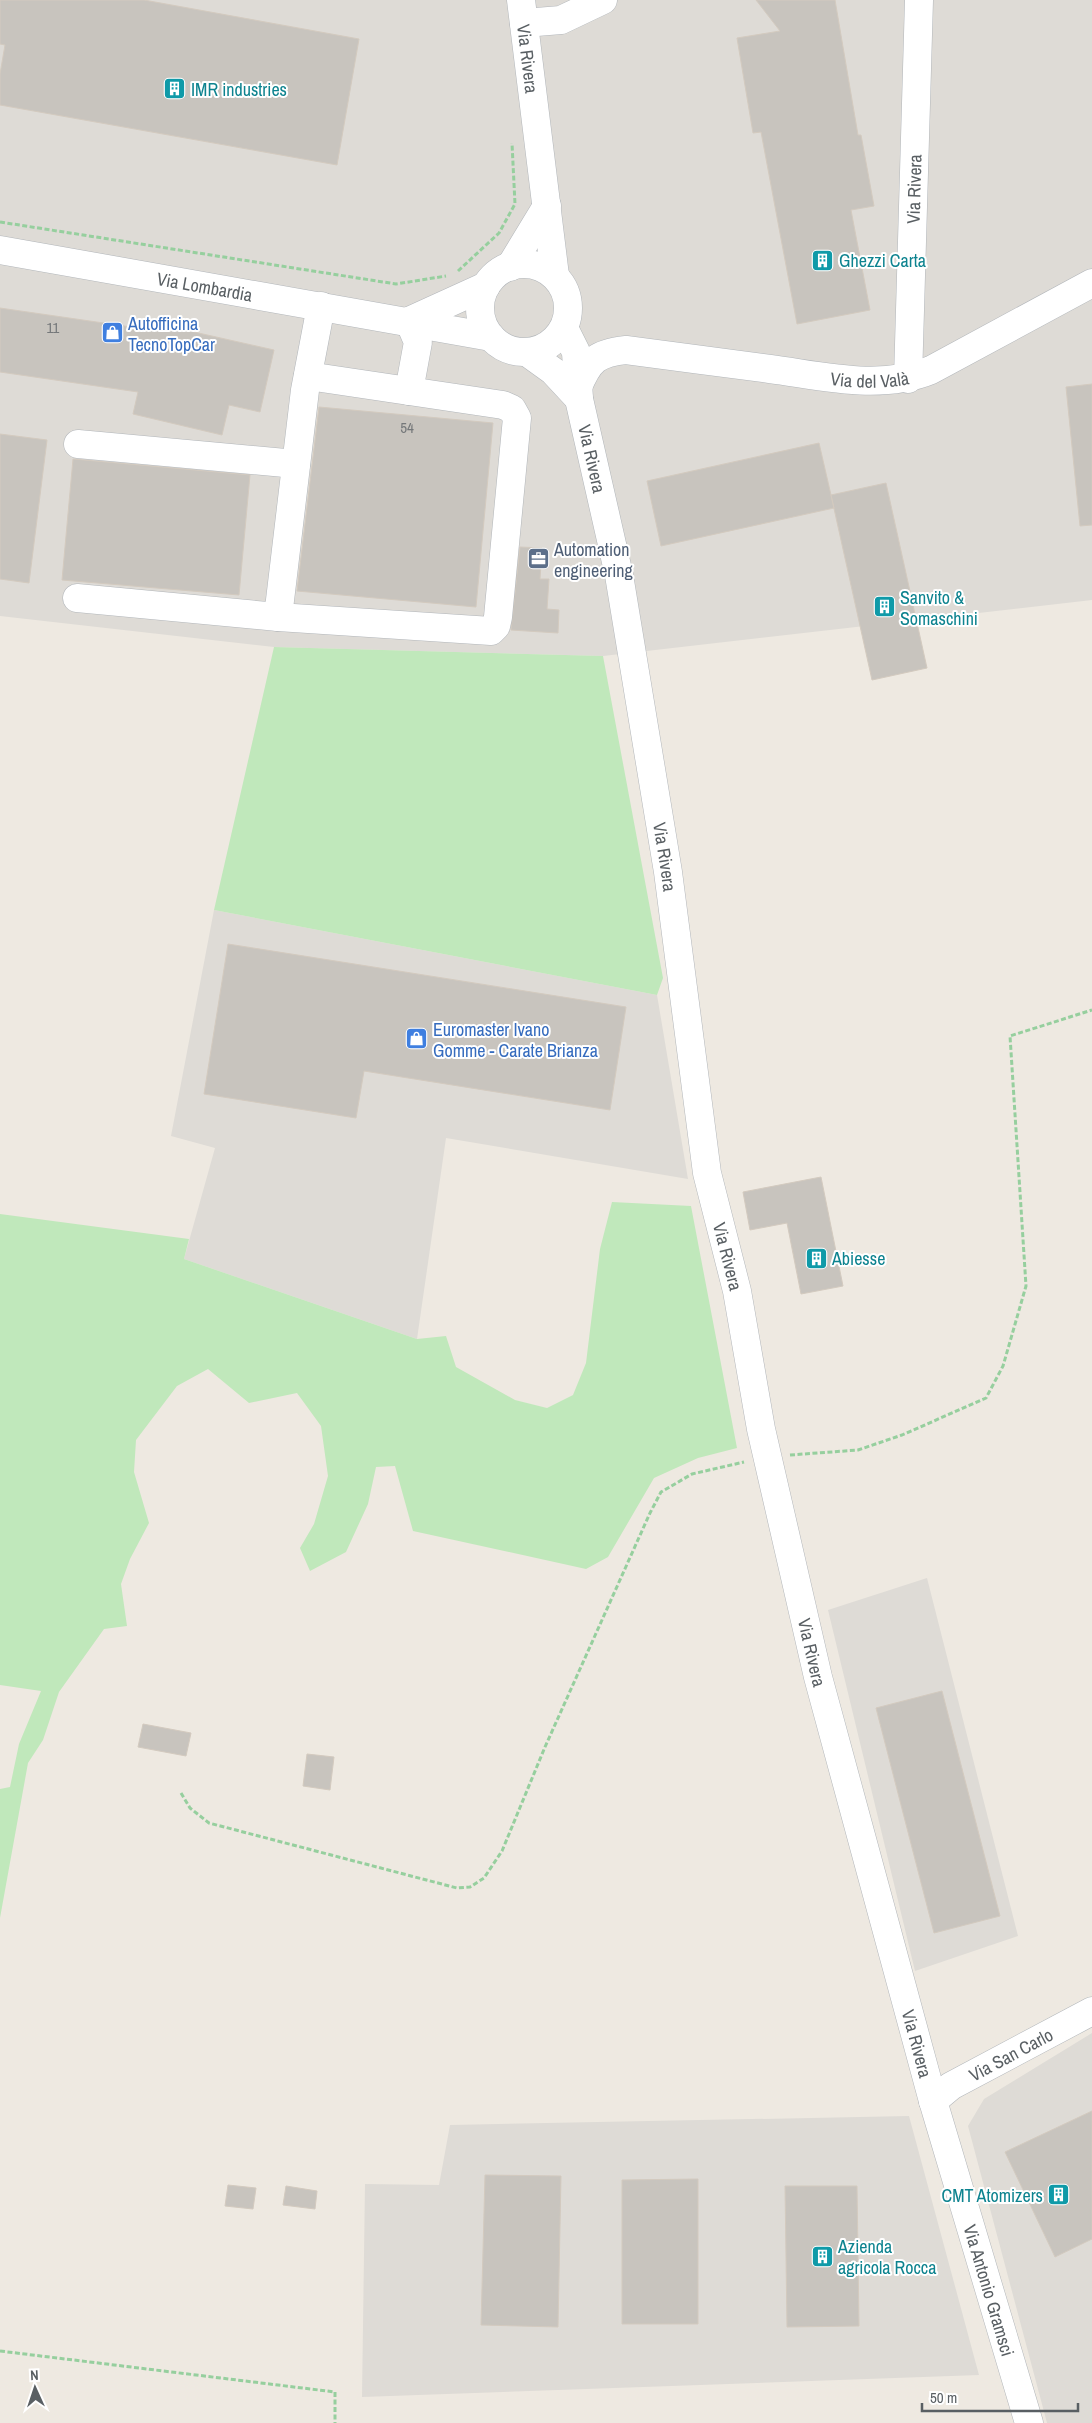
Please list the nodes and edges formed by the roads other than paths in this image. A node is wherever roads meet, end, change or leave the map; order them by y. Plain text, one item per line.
1 (603, 0) edge
2 (919, 0) edge
3 (522, 12) edge
4 (547, 206) junction
5 (0, 250) edge
6 (510, 267) junction
7 (555, 276) junction
8 (1092, 284) edge
9 (486, 286) junction
10 (322, 306) junction
11 (409, 321) junction
12 (565, 325) junction
13 (491, 337) junction
14 (626, 350) junction
15 (528, 352) junction
16 (308, 376) junction
17 (908, 379) junction
18 (409, 391) junction
19 (578, 393) junction
20 (78, 444) dead end
21 (296, 464) junction
22 (77, 598) dead end
23 (278, 617) junction
24 (1092, 2010) edge
25 (933, 2101) junction
26 (1029, 2423) edge

1 - 3 street
2 - 17 street, Via Rivera
3 - 4 street, Via Rivera
4 - 6 street
4 - 7 street, Via Rivera
5 - 10 street, Via Lombardia
6 - 7 street
6 - 9 street
7 - 12 street
8 - 17 street, Via del Valà
9 - 11 street
9 - 13 street
10 - 11 street, Via Lombardia
10 - 16 street
11 - 13 street, Via Lombardia
11 - 18 street
12 - 14 street, Via del Valà
12 - 15 street
12 - 19 street, Via Rivera
13 - 15 street
14 - 17 street, Via del Valà
14 - 19 street, Via del Valà
15 - 19 street, Via Rivera
16 - 18 street
16 - 21 street
18 - 23 street
19 - 25 street, Via Rivera
20 - 21 street
21 - 23 street
22 - 23 street
24 - 25 street, Via San Carlo
25 - 26 street, Via Antonio Gramsci

